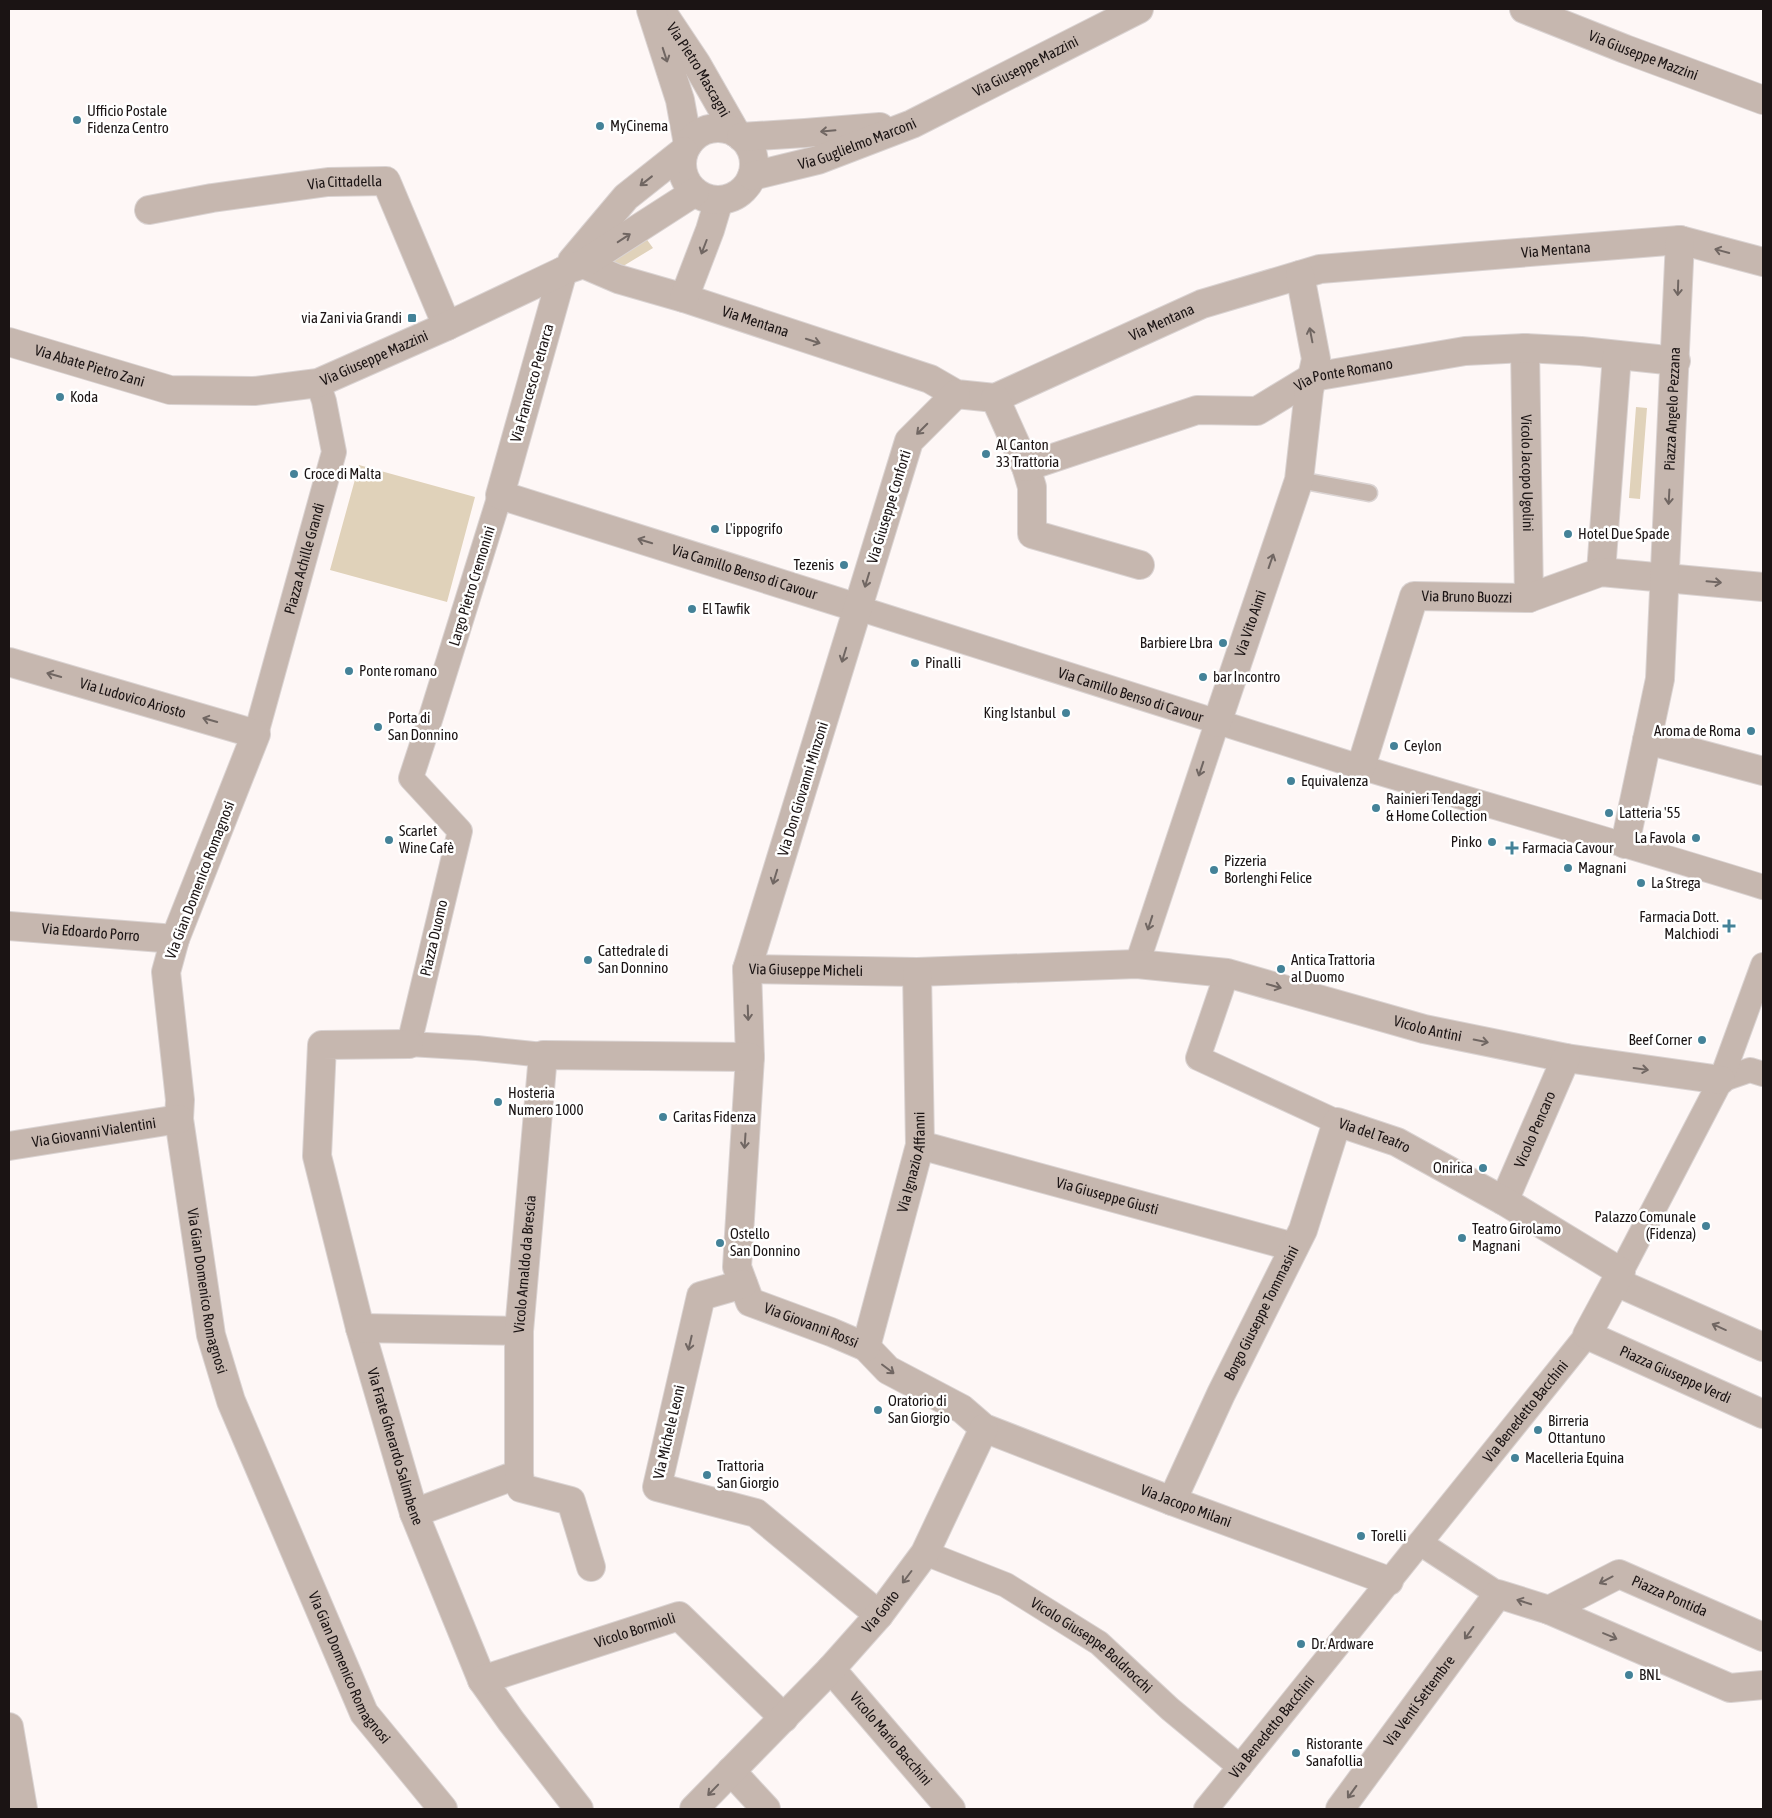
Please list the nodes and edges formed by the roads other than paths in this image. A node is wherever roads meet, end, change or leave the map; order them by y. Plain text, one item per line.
1 (650, 9) edge
2 (660, 9) edge
3 (1139, 9) edge
4 (1524, 9) edge
5 (1763, 100) edge
6 (912, 124) junction
7 (738, 135) junction
8 (686, 147) junction
9 (752, 176) junction
10 (707, 196) junction
11 (149, 210) dead end
12 (1680, 240) junction
13 (1763, 262) edge
14 (573, 268) junction
15 (1300, 275) junction
16 (684, 298) junction
17 (447, 326) junction
18 (9, 342) edge
19 (1525, 348) junction
20 (1618, 355) junction
21 (1676, 361) junction
22 (1313, 377) junction
23 (318, 383) junction
24 (170, 390) joint
25 (956, 394) junction
26 (995, 398) junction
27 (1026, 467) junction
28 (1299, 480) junction
29 (1369, 493) dead end
30 (500, 495) junction
31 (1140, 565) dead end
32 (1601, 572) junction
33 (1665, 578) junction
34 (1763, 587) edge
35 (1529, 598) junction
36 (858, 608) junction
37 (9, 662) edge
38 (1217, 723) junction
39 (256, 734) junction
40 (1647, 740) junction
41 (1361, 767) junction
42 (1763, 771) edge
43 (460, 831) joint
44 (1625, 844) junction
45 (1763, 887) edge
46 (9, 926) edge
47 (174, 939) junction
48 (1136, 964) junction
49 (1763, 964) edge
50 (747, 969) junction
51 (917, 972) junction
52 (1227, 973) junction
53 (409, 1044) junction
54 (543, 1056) junction
55 (750, 1057) junction
56 (1566, 1058) junction
57 (1763, 1074) edge
58 (1721, 1080) junction
59 (179, 1119) junction
60 (1337, 1122) junction
61 (920, 1145) junction
62 (9, 1146) edge
63 (1504, 1201) junction
64 (1294, 1247) junction
65 (1618, 1277) junction
66 (743, 1284) junction
67 (360, 1328) junction
68 (519, 1331) junction
69 (1587, 1335) junction
70 (866, 1347) junction
71 (1763, 1347) edge
72 (1763, 1414) edge
73 (984, 1428) junction
74 (519, 1474) junction
75 (1172, 1501) junction
76 (414, 1513) junction
77 (1420, 1542) junction
78 (925, 1553) junction
79 (591, 1567) dead end
80 (1389, 1581) junction
81 (1498, 1594) junction
82 (1549, 1610) junction
83 (879, 1615) junction
84 (1763, 1637) edge
85 (831, 1669) junction
86 (482, 1680) junction
87 (1763, 1685) edge
88 (784, 1718) junction
89 (9, 1727) edge
90 (1240, 1767) junction
91 (731, 1771) junction
92 (23, 1809) edge
93 (443, 1809) edge
94 (578, 1809) edge
95 (694, 1809) edge
96 (766, 1809) edge
97 (951, 1809) edge
98 (1206, 1809) edge
99 (1340, 1809) edge

1 -> 8 street, Via Pietro Mascagni
2 - 7 street, Via Pietro Mascagni
3 - 6 street, Via Giuseppe Mazzini
4 - 5 street, Via Giuseppe Mazzini
6 -> 7 street, Via Guglielmo Marconi
6 - 9 street, Via Guglielmo Marconi
7 - 8 street, Via Guglielmo Marconi
7 - 9 street
8 - 10 street
8 -> 14 street, Via Giuseppe Mazzini
9 - 10 street
14 -> 10 street, Via Giuseppe Mazzini
10 -> 16 street
11 - 17 street, Via Cittadella
13 -> 12 street, Via Mentana
12 - 15 street, Via Mentana
12 -> 21 street, Piazza Angelo Pezzana
14 - 16 street, Via Mentana
14 - 17 street, Via Giuseppe Mazzini
14 - 30 street, Via Francesco Petrarca
22 -> 15 street, Via Vito Aimi
15 - 26 street, Via Mentana
16 -> 25 street, Via Mentana
17 - 23 street, Via Giuseppe Mazzini
18 - 24 street, Via Abate Pietro Zani
19 - 20 street, Via Ponte Romano
19 - 22 street, Via Ponte Romano
19 - 35 street, Vicolo Jacopo Ugolini
20 - 21 street, Via Ponte Romano
20 - 32 street
21 -> 33 street, Piazza Angelo Pezzana
22 - 27 street, Via Ponte Romano
22 - 28 street, Via Vito Aimi
23 - 24 street, Via Giuseppe Mazzini
23 - 39 street, Piazza Achille Grandi
25 - 26 street, Via Mentana
25 -> 36 street, Via Giuseppe Conforti
26 - 27 street
27 - 31 street
28 - 29 lane
38 -> 28 street, Via Vito Aimi
36 -> 30 street, Via Camillo Benso di Cavour
30 - 43 street, Largo Pietro Cremonini
32 - 33 street, Via Bruno Buozzi
32 - 35 street, Via Bruno Buozzi
33 -> 34 street, Via Bruno Buozzi
33 - 40 street, Piazza Angelo Pezzana
35 - 41 street, Via Bruno Buozzi
36 - 38 street, Via Camillo Benso di Cavour
36 -> 50 street, Via Don Giovanni Minzoni
39 -> 37 street, Via Ludovico Ariosto
38 - 41 street, Via Camillo Benso di Cavour
38 -> 48 street, Via Vito Aimi
39 - 47 street, Via Gian Domenico Romagnosi
40 - 42 street
40 - 44 street, Piazza Angelo Pezzana
41 - 44 street, Via Camillo Benso di Cavour
43 - 53 street, Piazza Duomo
44 - 45 street, Via Camillo Benso di Cavour
46 - 47 street, Via Edoardo Porro
47 - 59 street, Via Gian Domenico Romagnosi
48 - 51 street, Via Giuseppe Micheli
48 - 52 street, Vicolo Antini
49 - 58 street, Via Benedetto Bacchini
50 - 51 street, Via Giuseppe Micheli
50 -> 55 street, Via Giuseppe Micheli
51 - 61 street, Via Ignazio Affanni
52 -> 56 street, Vicolo Antini
52 - 60 street, Via del Teatro
53 - 54 street
53 - 67 street, Via Frate Gherardo Salimbene
54 - 55 street
54 - 68 street, Vicolo Arnaldo da Brescia
55 -> 66 street, Via Giovanni Rossi
56 -> 58 street, Vicolo Antini
56 - 63 street, Vicolo Pencaro
57 - 58 street
58 - 65 street, Via Benedetto Bacchini
59 - 62 street, Via Giovanni Vialentini
59 - 93 street, Via Gian Domenico Romagnosi
60 - 63 street, Via del Teatro
60 - 64 street, Borgo Giuseppe Tommasini
61 - 64 street, Via Giuseppe Giusti
61 - 70 street, Via Ignazio Affanni
63 - 65 street, Via del Teatro
64 - 75 street, Borgo Giuseppe Tommasini
65 - 69 street, Via Benedetto Bacchini
71 -> 65 street
66 - 70 street, Via Giovanni Rossi
66 -> 83 street, Via Michele Leoni
67 - 68 street
67 - 76 street, Via Frate Gherardo Salimbene
68 - 74 street, Vicolo Arnaldo da Brescia
69 - 72 street, Piazza Giuseppe Verdi
69 - 77 street, Via Benedetto Bacchini
70 -> 73 street, Via Giovanni Rossi
73 - 75 street, Via Jacopo Milani
73 - 78 street, Via Goito
74 - 76 street
74 - 79 street
75 - 80 street, Via Jacopo Milani
76 - 86 street, Via Frate Gherardo Salimbene
77 - 80 street, Via Benedetto Bacchini
77 - 81 street
78 -> 83 street, Via Goito
78 - 90 street, Vicolo Giuseppe Boldrocchi
80 - 90 street, Via Benedetto Bacchini
82 -> 81 street
81 -> 99 street, Via Venti Settembre
84 -> 82 street, Piazza Pontida
82 -> 87 street
83 - 85 street, Via Goito
85 - 88 street, Via Goito
85 - 97 street, Vicolo Mario Bacchini
86 - 88 street, Vicolo Bormioli
86 - 94 street, Via Frate Gherardo Salimbene
88 - 91 street, Via Goito
89 - 92 street
90 - 98 street, Via Benedetto Bacchini
91 -> 95 street, Via Goito
91 - 96 street

